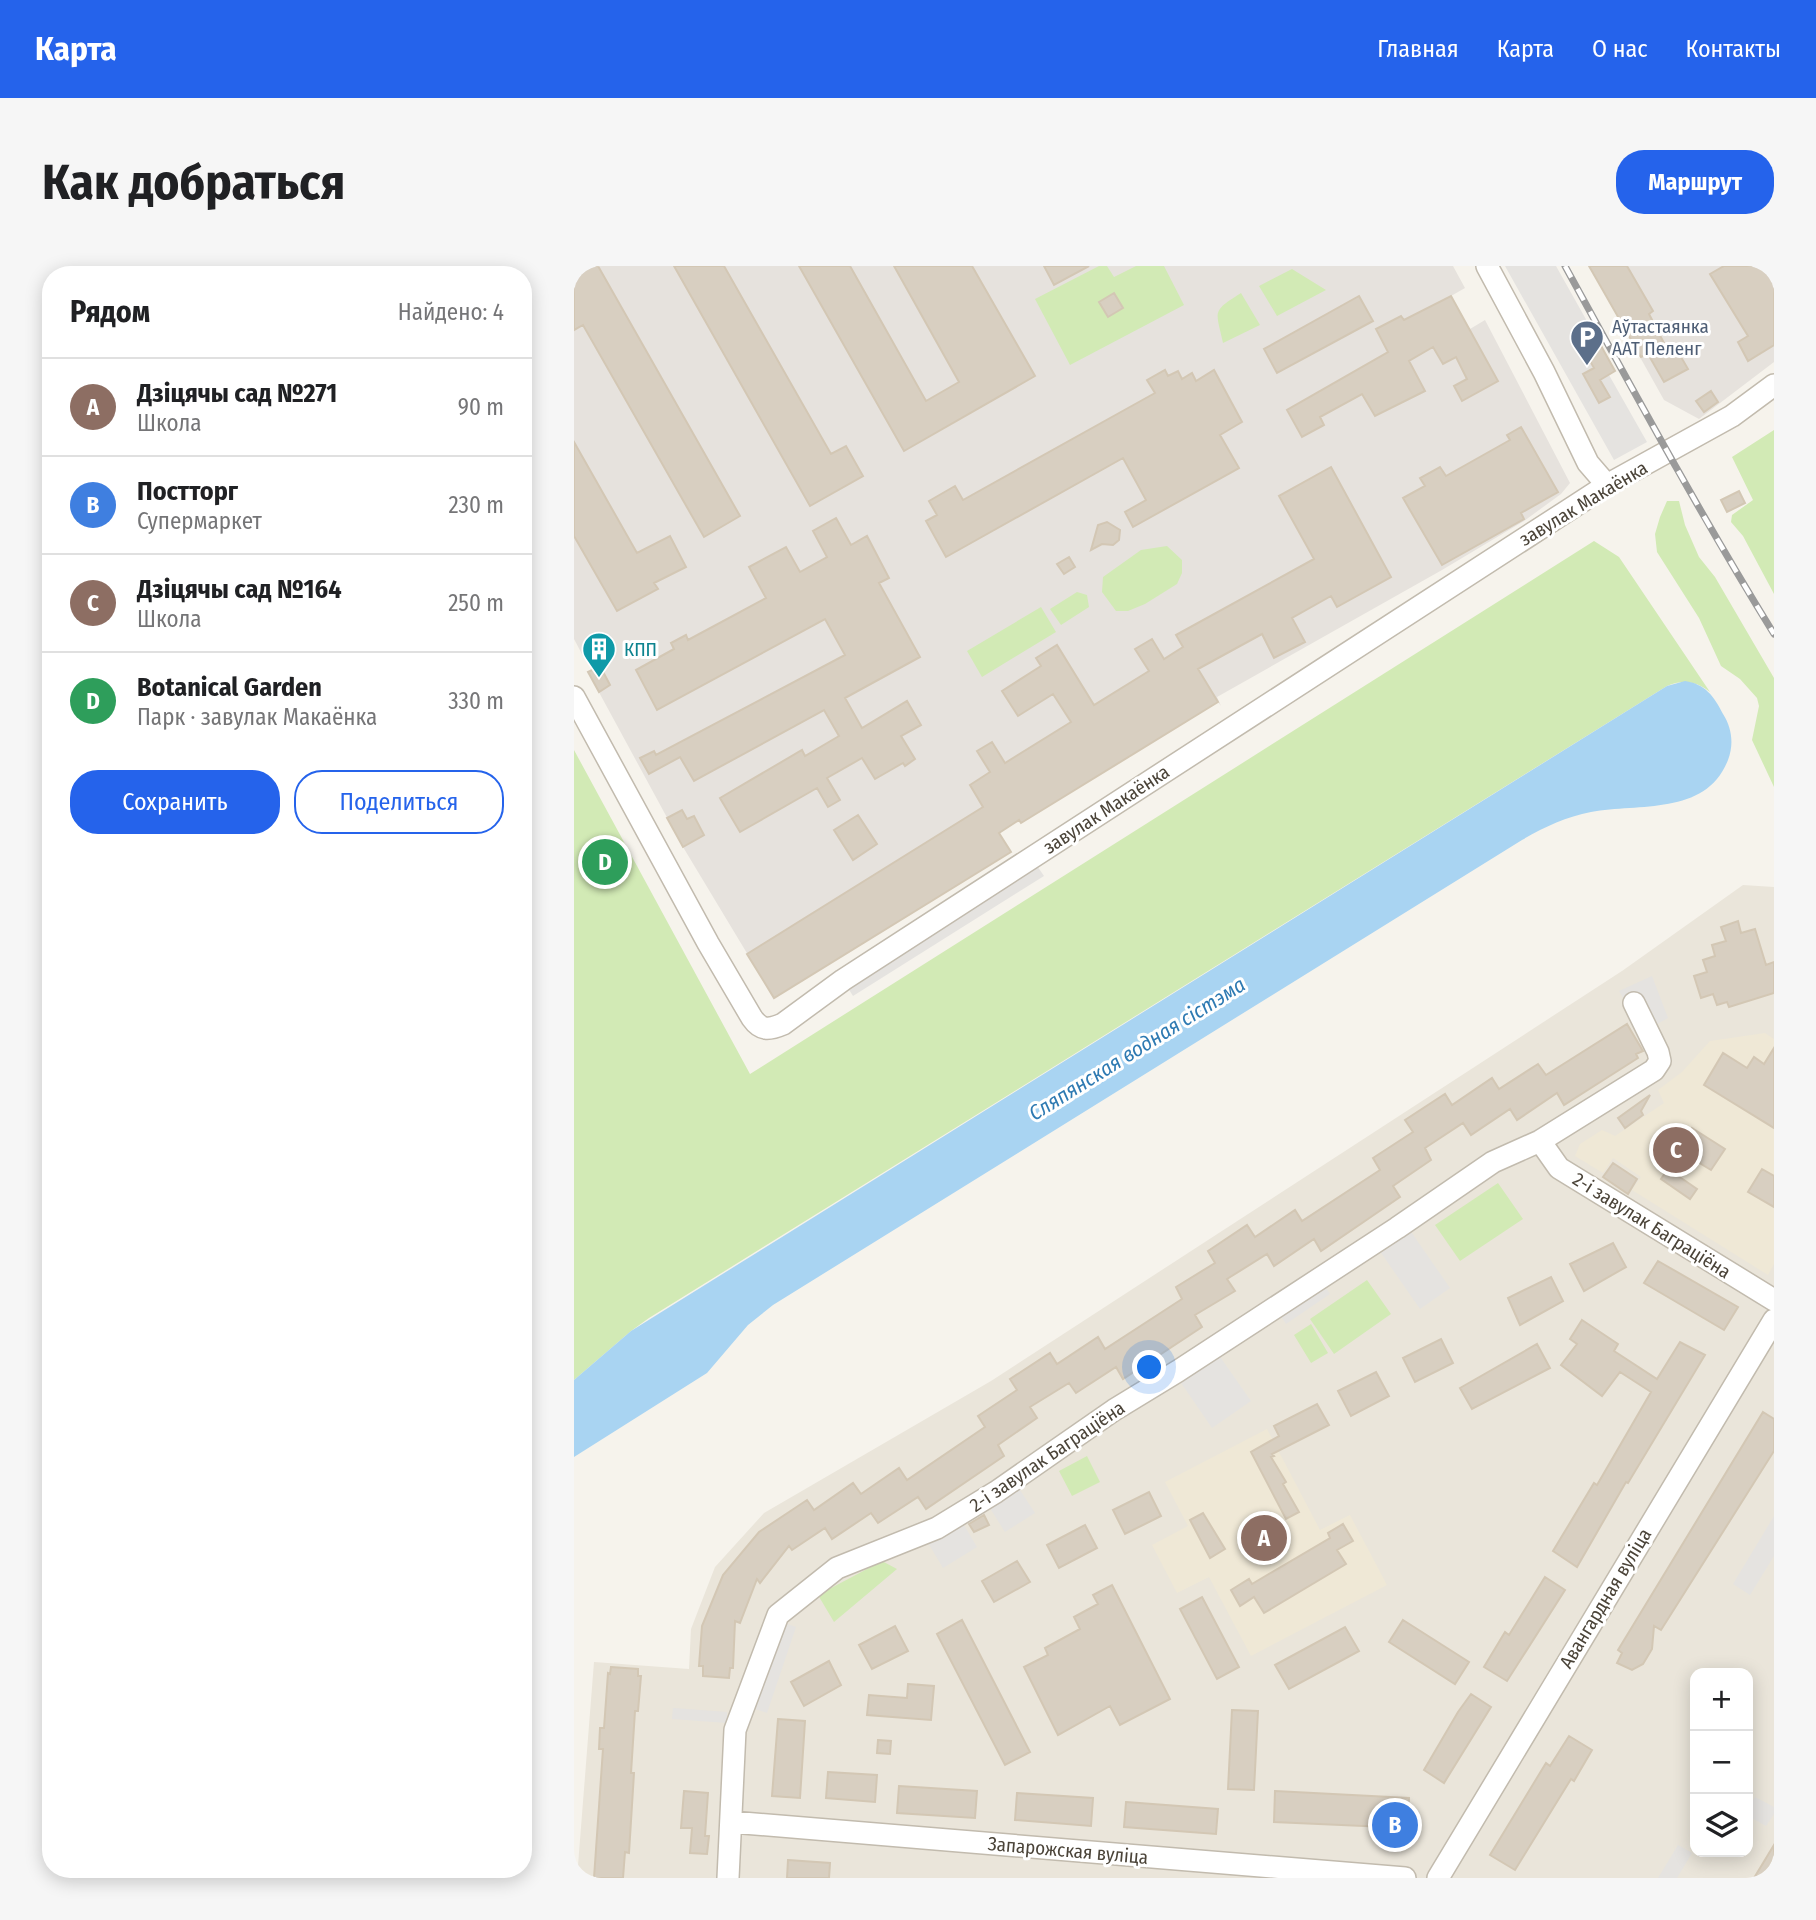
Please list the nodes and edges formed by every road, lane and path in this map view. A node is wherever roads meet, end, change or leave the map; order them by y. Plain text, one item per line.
1 (1487, 266) edge
2 (1774, 385) edge
3 (1607, 485) junction
4 (574, 697) edge
5 (1634, 1003) dead end
6 (1540, 1141) junction
7 (1774, 1300) edge
8 (1774, 1320) edge
9 (731, 1822) junction
10 (728, 1878) edge
11 (1405, 1878) edge
12 (1438, 1878) edge

1 - 3 street
2 - 3 street, завулак Макаёнка
3 - 4 street, завулак Макаёнка
5 - 6 street, 2-і завулак Баграціёна
6 - 7 street, 2-і завулак Баграціёна
6 - 9 street, 2-і завулак Баграціёна
8 - 12 street, Авангардная вуліца
9 - 10 street, 2-і завулак Баграціёна
9 - 11 street, Запарожская вуліца

